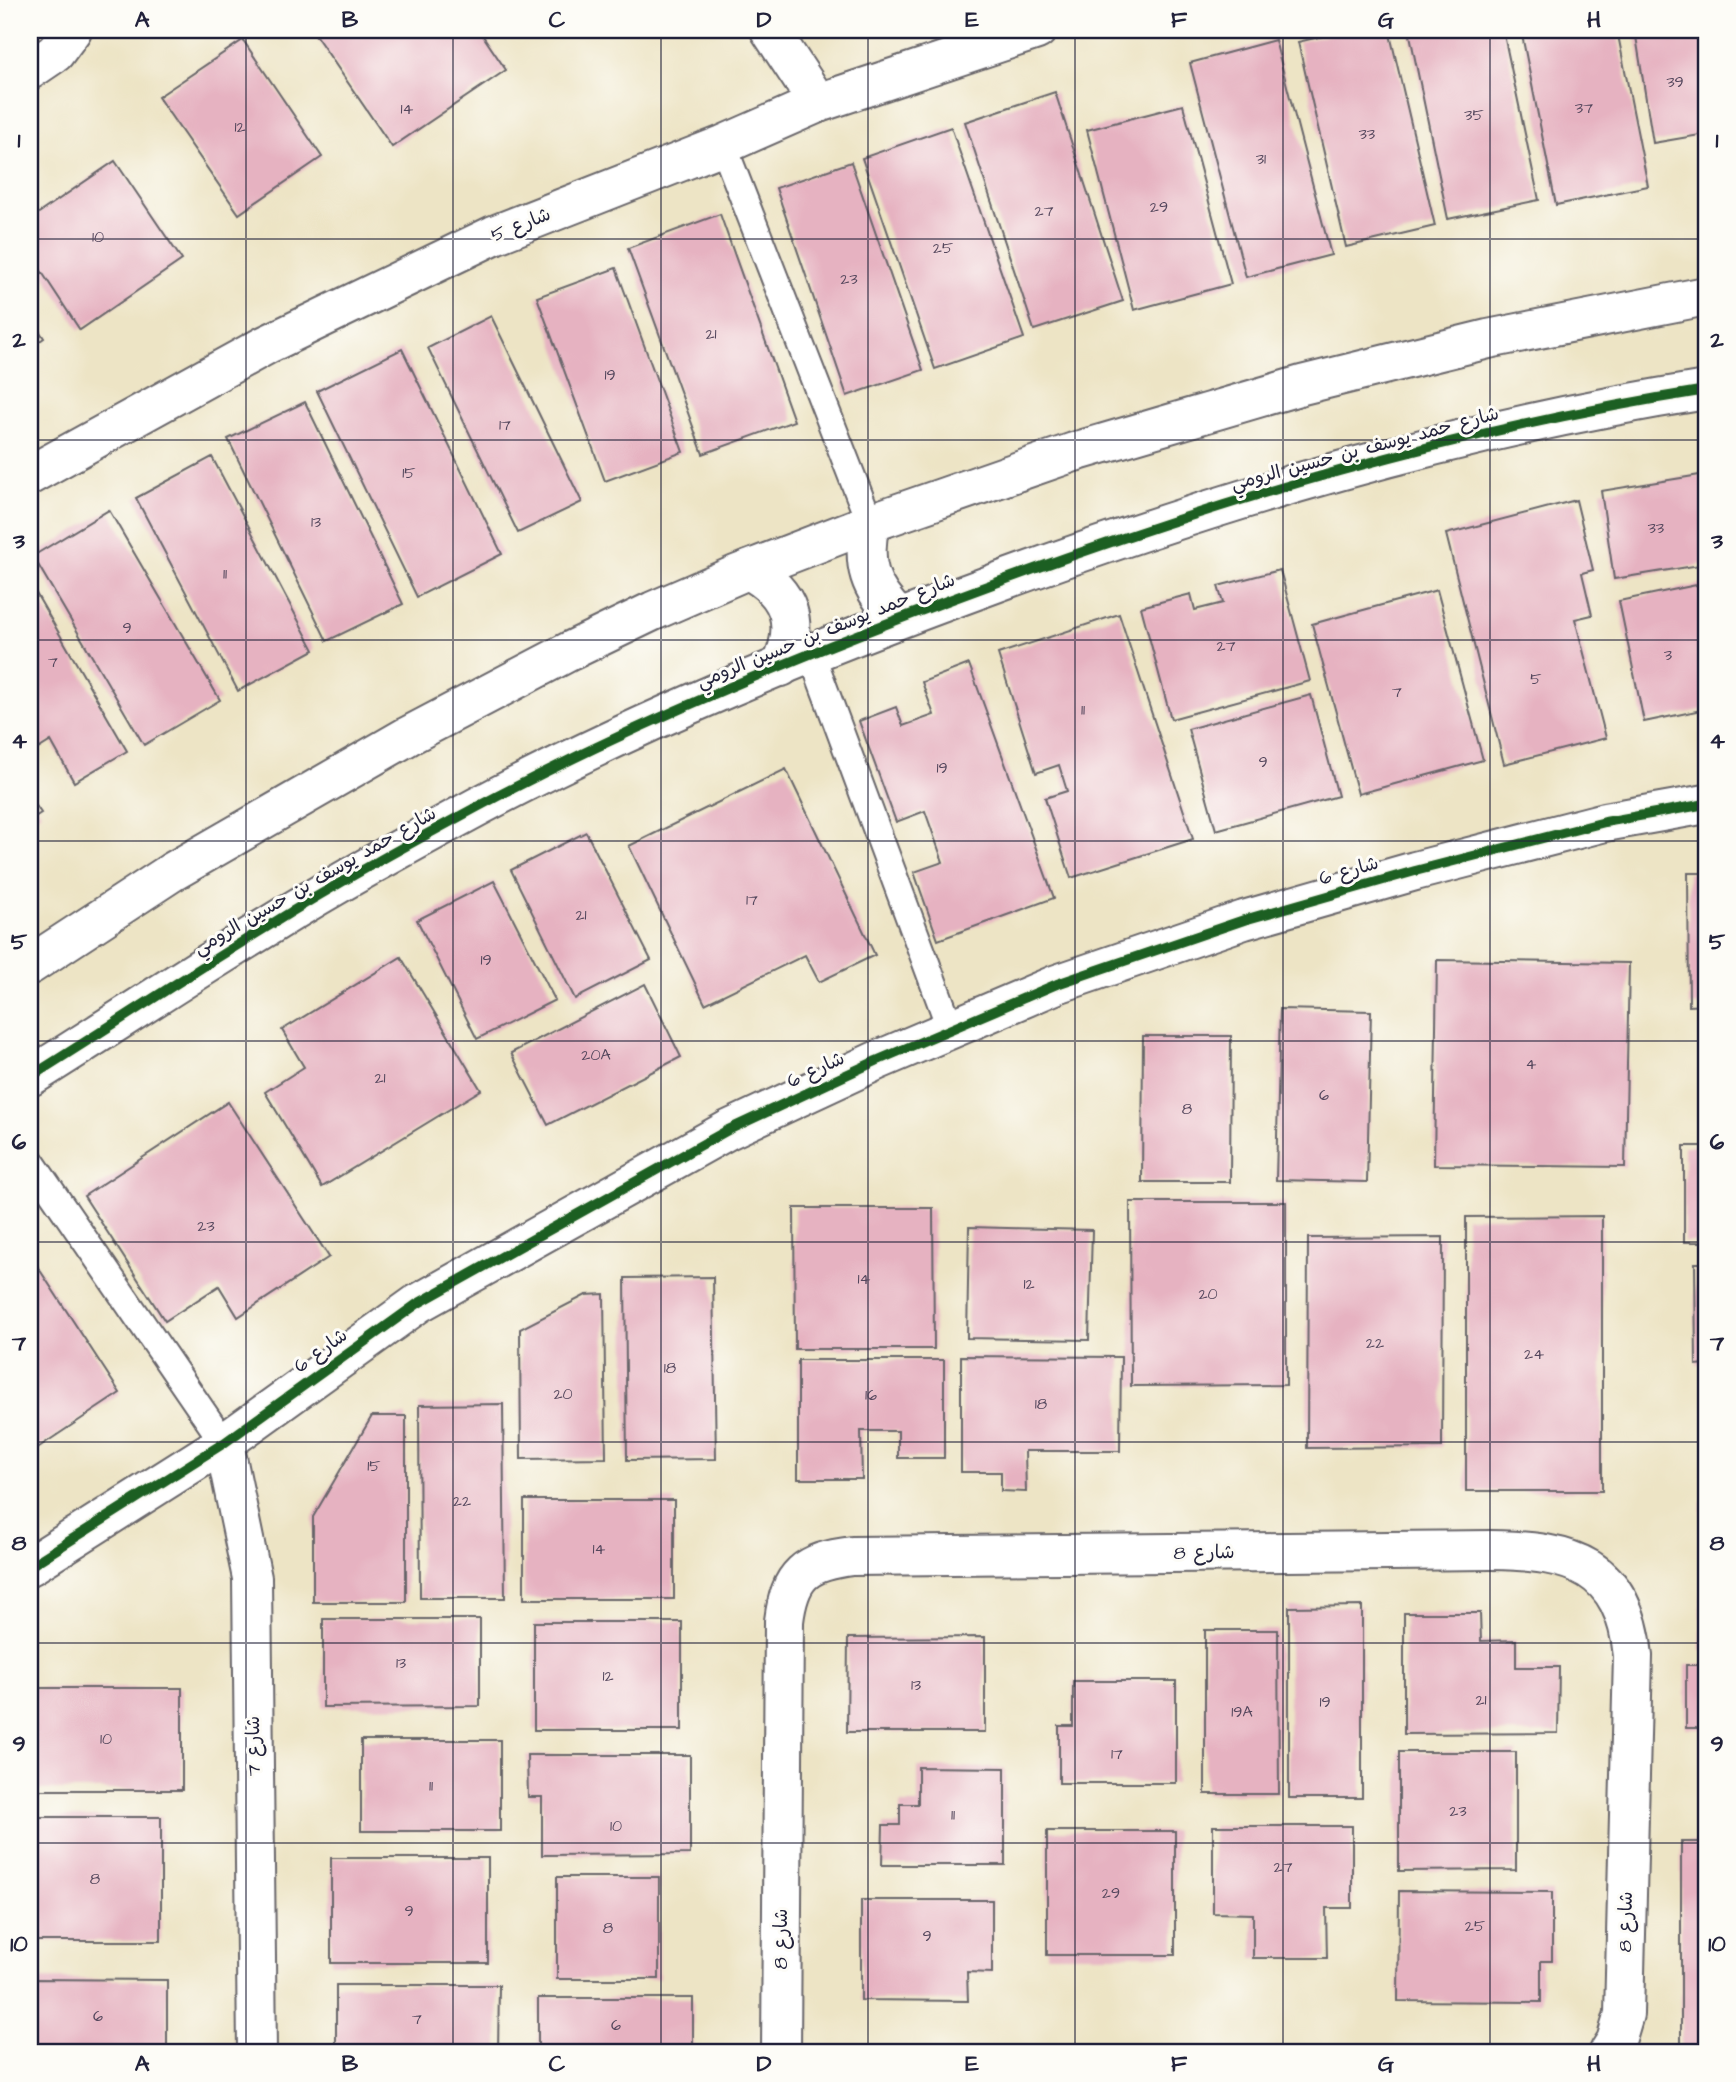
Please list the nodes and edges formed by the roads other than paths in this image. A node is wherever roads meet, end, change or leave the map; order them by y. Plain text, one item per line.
1 (72, 30) edge
2 (770, 30) edge
3 (1037, 30) edge
4 (30, 70) edge
5 (818, 103) junction
6 (723, 145) junction
7 (1706, 296) edge
8 (1706, 390) edge
9 (30, 475) edge
10 (870, 523) junction
11 (750, 570) junction
12 (899, 618) junction
13 (796, 660) junction
14 (1706, 804) edge
15 (30, 965) edge
16 (951, 1030) junction
17 (30, 1077) edge
18 (30, 1160) edge
19 (224, 1443) junction
20 (30, 1566) edge
21 (257, 2052) edge
22 (781, 2052) edge
23 (1609, 2052) edge

1 - 4 street
2 - 5 street
3 - 5 street, شارع 5
5 - 6 street, شارع 5
6 - 9 street, شارع 5
6 - 10 lane
7 - 10 street
8 - 12 street, شارع حمد يوسف بن حسين الرومي
10 - 11 street
10 - 12 street
11 - 13 street
11 - 15 street
12 - 13 street, شارع حمد يوسف بن حسين الرومي
13 - 16 lane
13 - 17 street, شارع حمد يوسف بن حسين الرومي
14 - 16 street, شارع 6
16 - 19 street, شارع 6
18 - 19 lane
19 - 20 street, شارع 6
19 - 21 street, شارع 7
22 - 23 street, شارع 8

